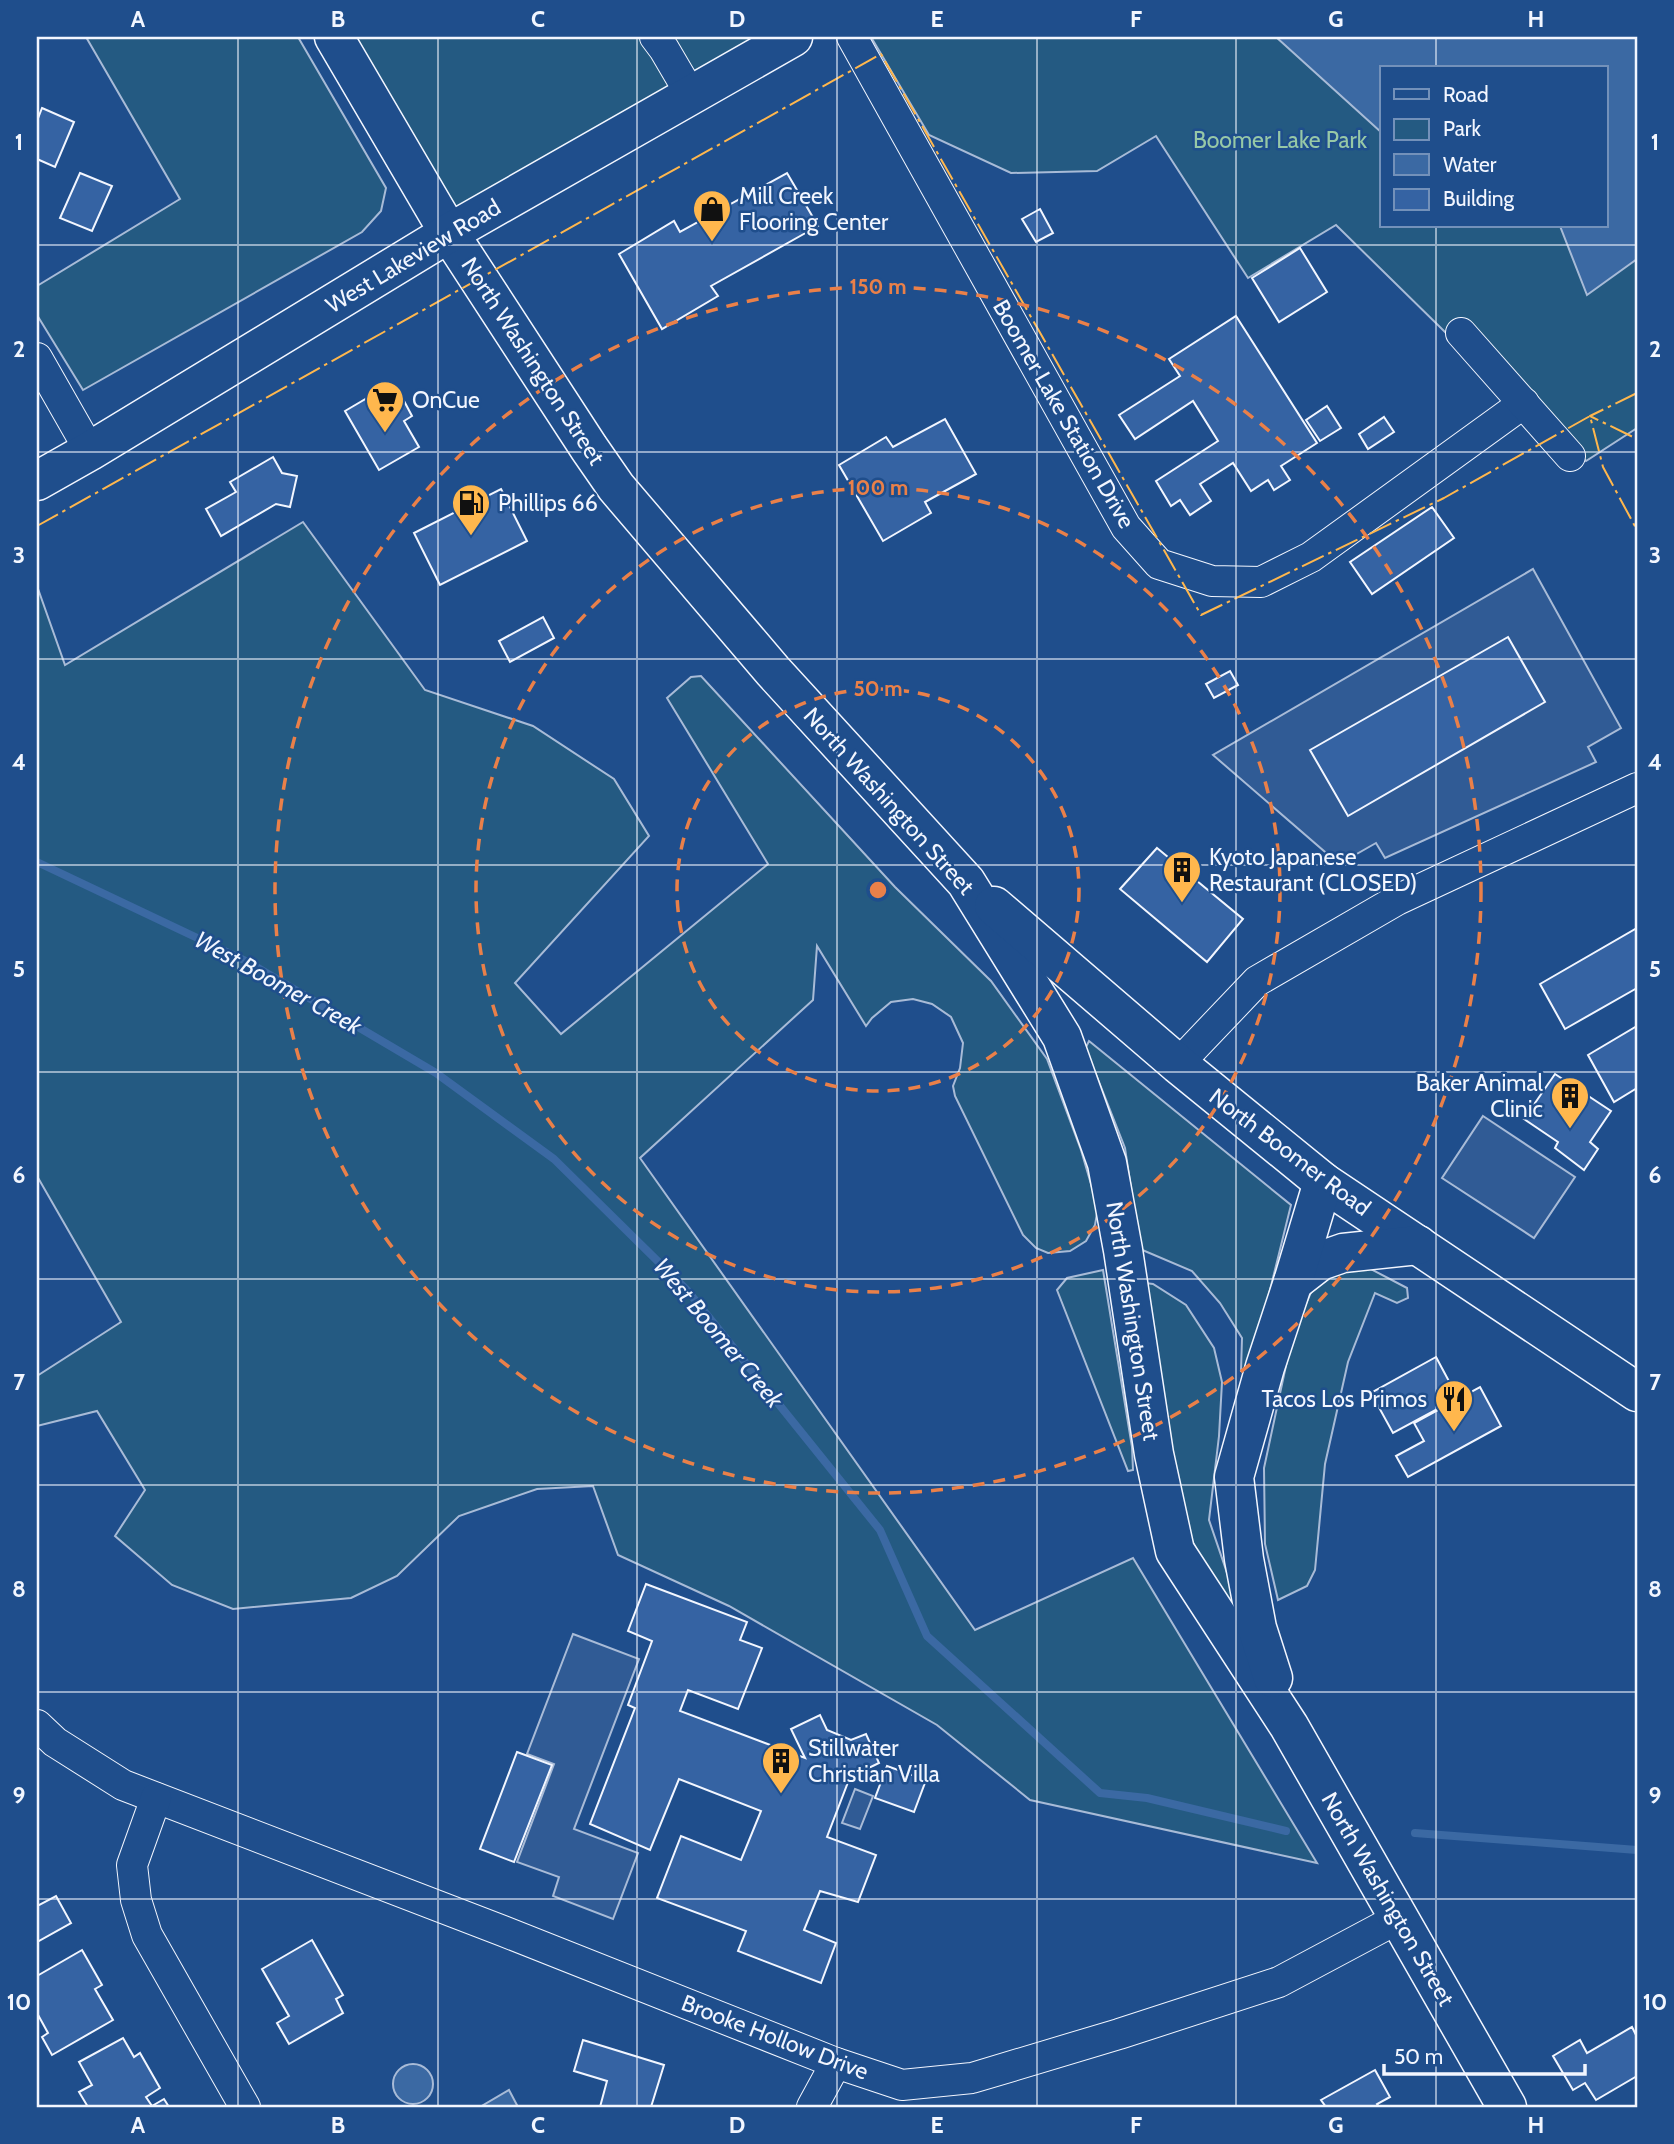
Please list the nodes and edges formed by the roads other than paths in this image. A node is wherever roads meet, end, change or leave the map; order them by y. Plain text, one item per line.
1 (334, 37) edge
2 (655, 37) edge
3 (793, 37) edge
4 (852, 37) edge
5 (691, 95) junction
6 (449, 233) junction
7 (1461, 333) dead end
8 (37, 358) edge
9 (1524, 404) junction
10 (90, 451) junction
11 (1570, 456) dead end
12 (37, 481) edge
13 (1637, 788) edge
14 (966, 882) junction
15 (1178, 1064) junction
16 (1323, 1182) junction
17 (1418, 1245) junction
18 (1293, 1282) junction
19 (1637, 1392) edge
20 (37, 1725) edge
21 (1289, 1727) junction
22 (156, 1798) junction
23 (1399, 1918) junction
24 (836, 2063) junction
25 (245, 2107) edge
26 (812, 2107) edge
27 (1507, 2107) edge

1 - 6 main road, North Washington Street
2 - 5 street
3 - 5 main road, West Lakeview Road
4 - 9 street, Boomer Lake Station Drive
5 - 6 main road, West Lakeview Road
6 - 10 main road, West Lakeview Road
6 - 14 main road, North Washington Street
7 - 9 street
8 - 10 street
9 - 11 street
10 - 12 main road, West Lakeview Road
13 - 15 street
14 - 15 main road, North Boomer Road
14 - 21 main road, North Washington Street
15 - 16 main road, North Boomer Road
16 - 17 main road, North Boomer Road
16 - 18 main road, North Washington Street
17 - 18 main road
17 - 19 main road, North Boomer Road
18 - 21 main road, North Washington Street
20 - 22 street, Brooke Hollow Drive
21 - 23 main road, North Washington Street
22 - 24 street, Brooke Hollow Drive
22 - 25 street
23 - 24 street, Brooke Hollow Drive
23 - 27 main road, North Washington Street
24 - 26 street

